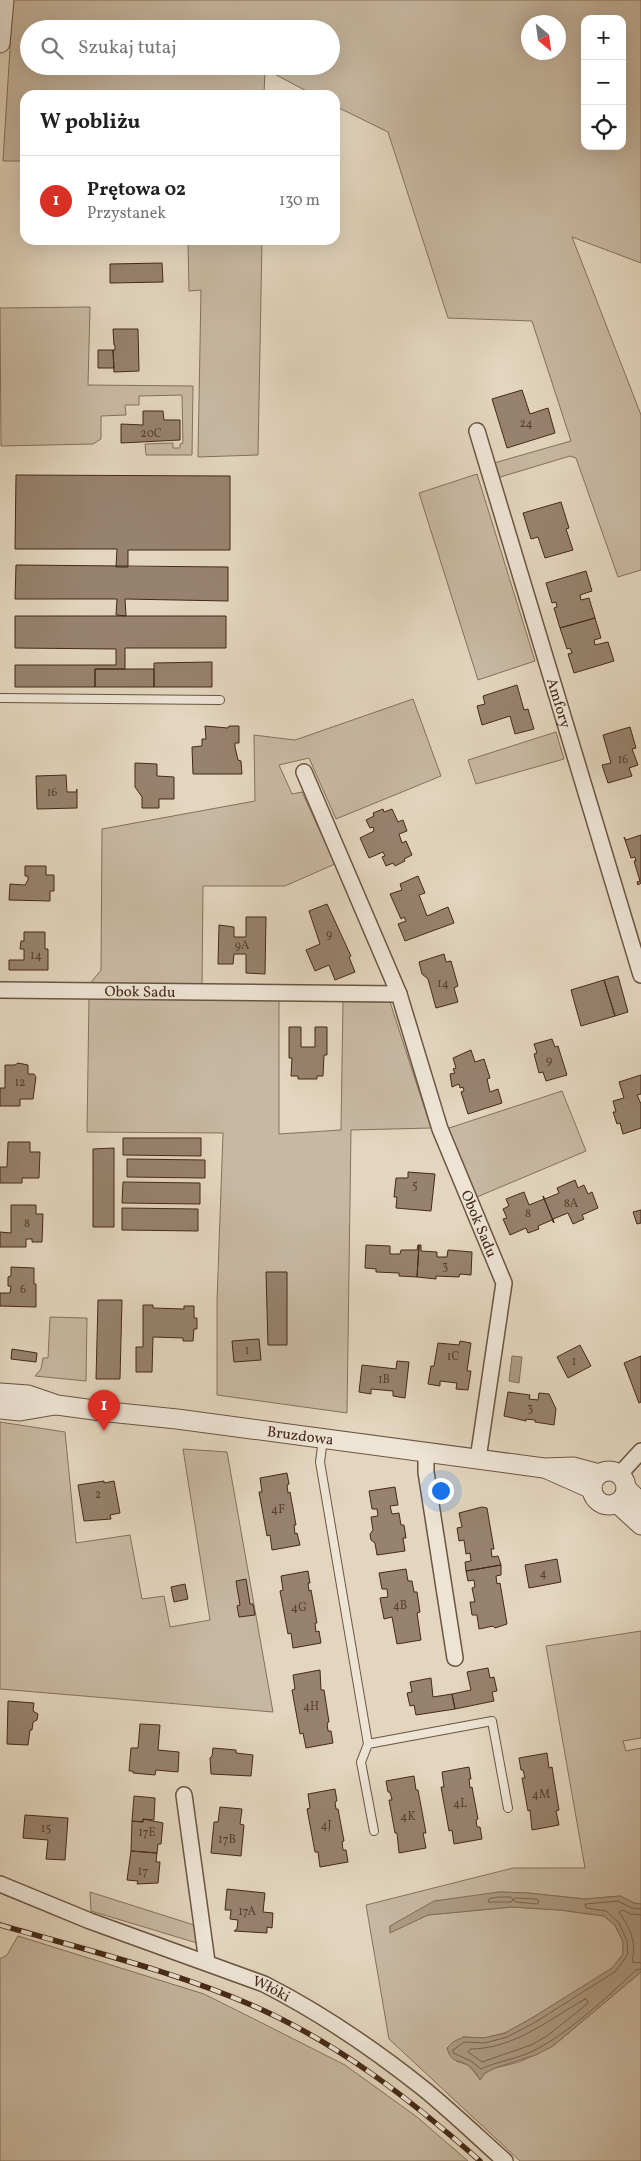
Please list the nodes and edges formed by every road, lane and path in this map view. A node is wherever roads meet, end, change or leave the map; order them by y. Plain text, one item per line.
1 (2, 3) edge
2 (0, 43) edge
3 (477, 431) dead end
4 (0, 698) edge
5 (220, 700) dead end
6 (304, 772) dead end
7 (641, 975) edge
8 (0, 990) edge
9 (399, 994) junction
10 (0, 1393) edge
11 (56, 1405) junction
12 (0, 1409) edge
13 (323, 1439) junction
14 (641, 1451) edge
15 (426, 1452) junction
16 (478, 1459) junction
17 (595, 1482) junction
18 (620, 1489) junction
19 (641, 1503) edge
20 (641, 1525) edge
21 (455, 1658) dead end
22 (368, 1744) junction
23 (184, 1795) dead end
24 (508, 1808) dead end
25 (374, 1831) dead end
26 (0, 1884) edge
27 (207, 1962) junction
28 (505, 2161) edge

1 - 2 street
3 - 7 street, Amfory
4 - 5 lane
6 - 9 street, Obok Sadu
8 - 9 street, Obok Sadu
9 - 16 street, Obok Sadu
10 - 11 street, Bruzdowa
11 - 12 street, Bruzdowa
11 - 13 street, Bruzdowa
13 - 15 street, Bruzdowa
13 - 22 lane
14 - 18 street
15 - 16 street, Bruzdowa
15 - 21 street
16 - 17 street, Bruzdowa
17 - 18 street, Bruzdowa
17 - 18 street
18 - 19 street
18 - 20 street
22 - 24 lane
22 - 25 lane
23 - 27 street
26 - 27 street, Włóki
27 - 28 street, Włóki

